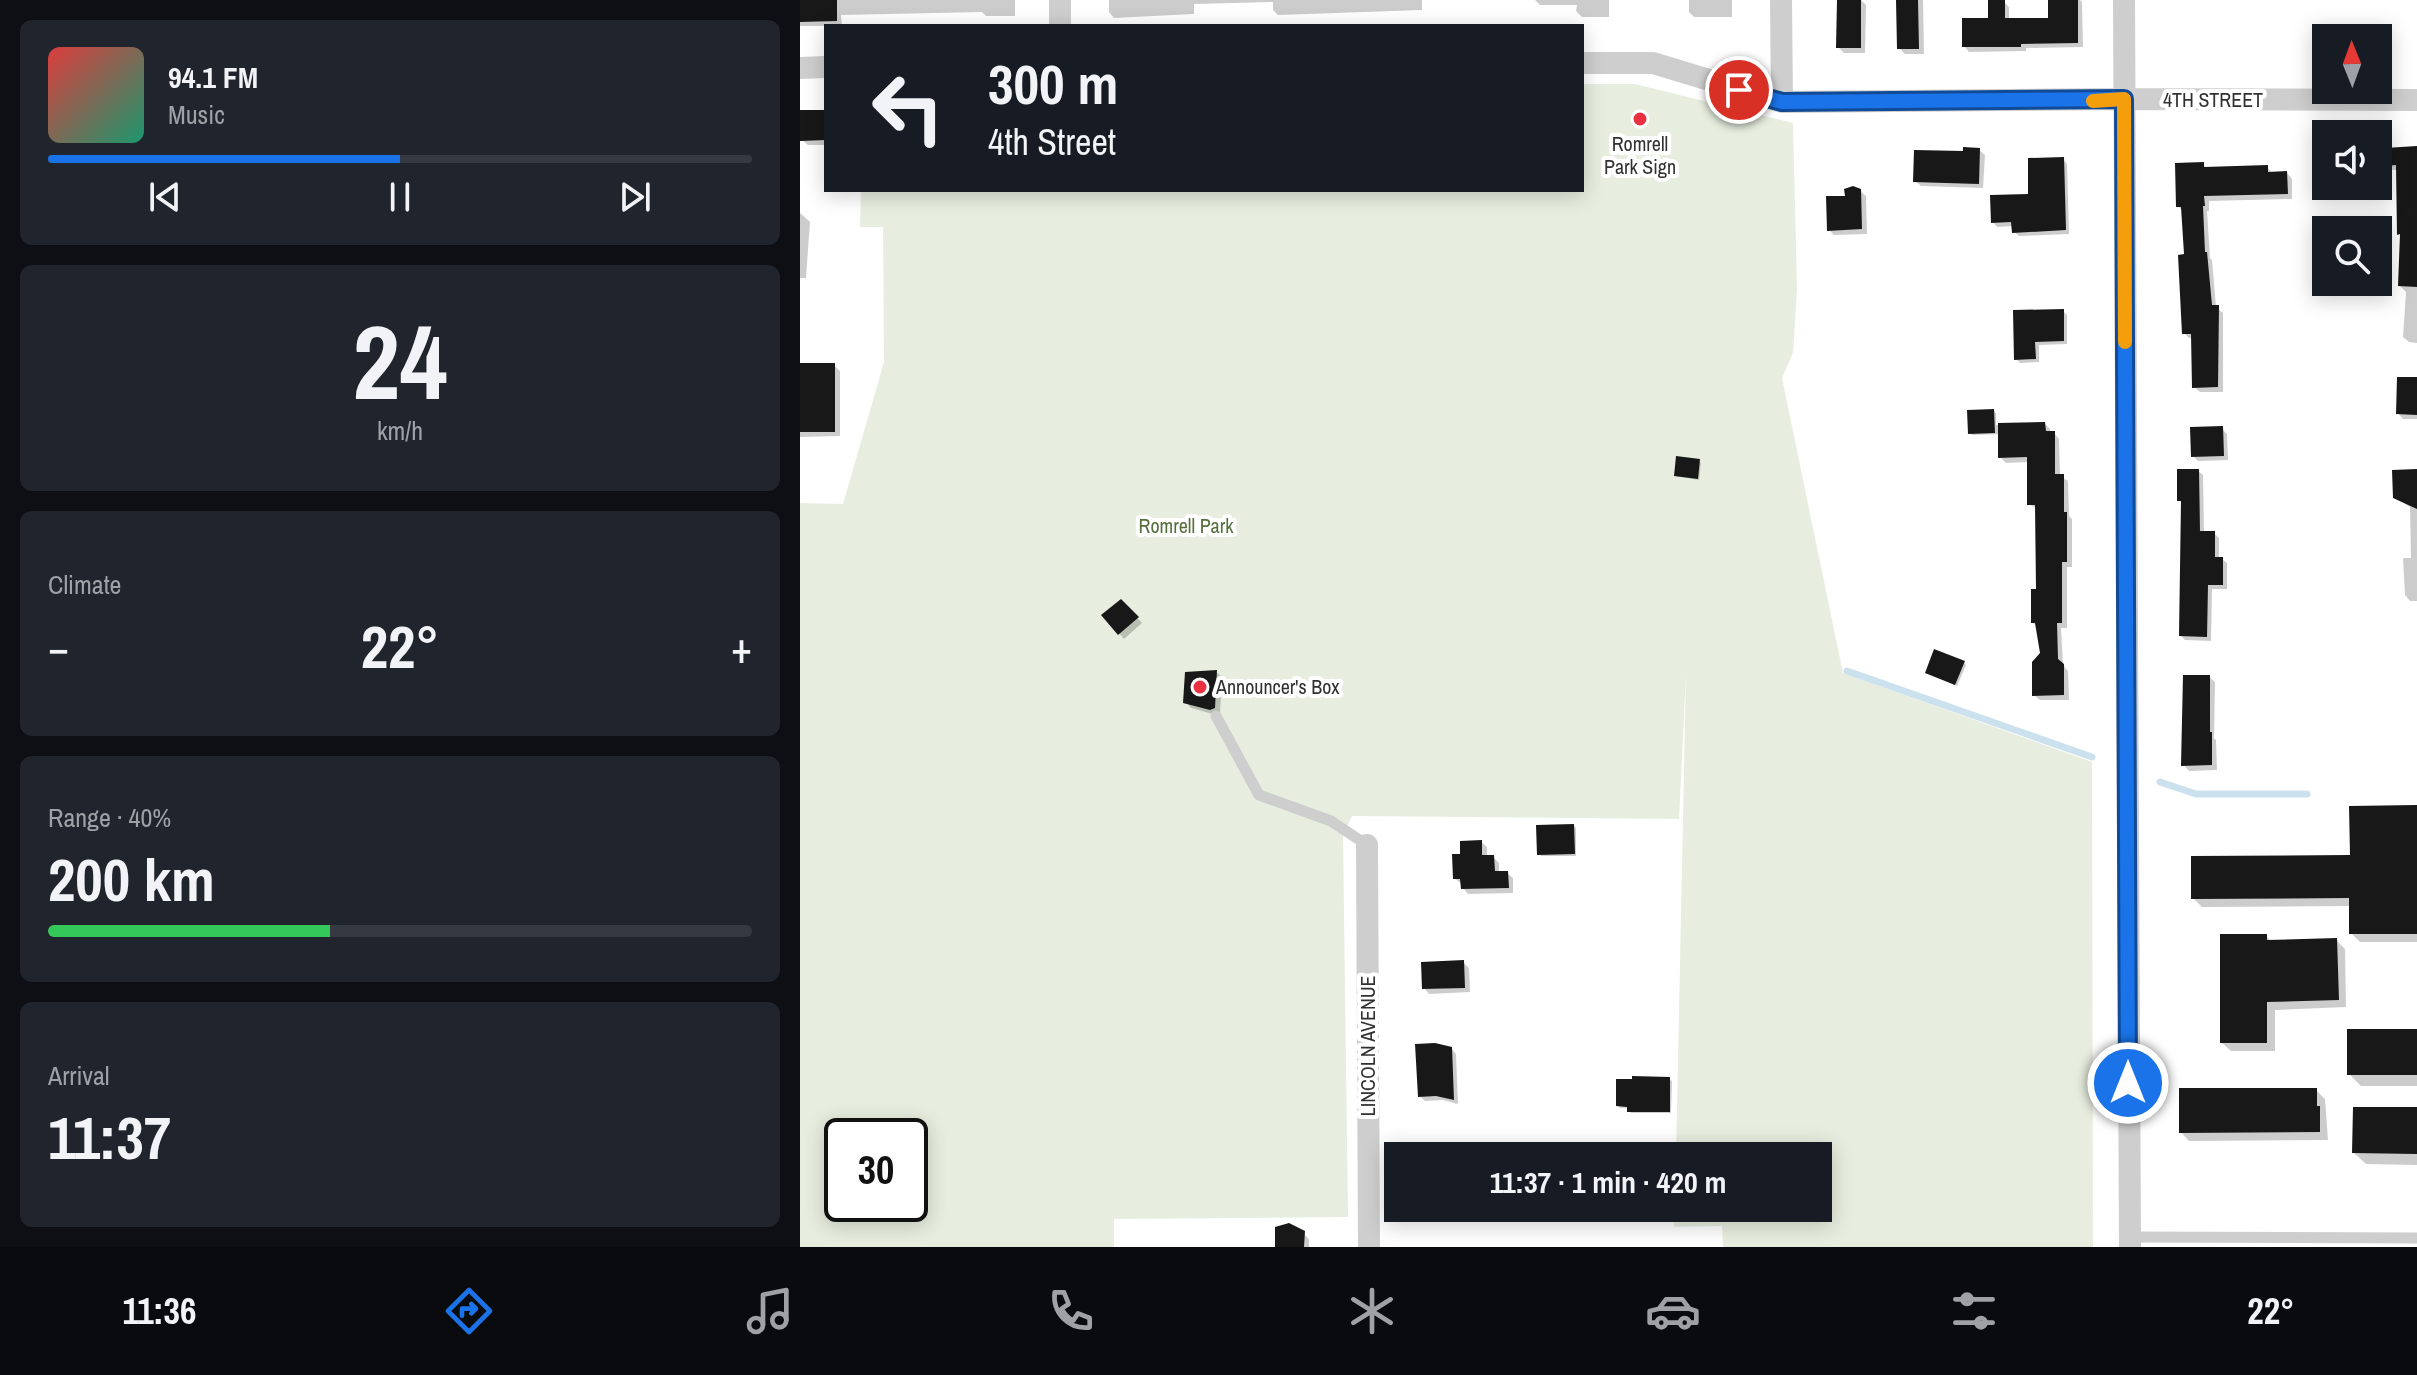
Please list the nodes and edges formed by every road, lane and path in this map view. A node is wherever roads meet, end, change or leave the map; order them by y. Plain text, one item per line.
1 (1060, 0) edge
2 (1781, 0) edge
3 (2124, 0) edge
4 (1060, 24) edge
5 (1584, 63) edge
6 (824, 67) edge
7 (800, 68) edge
8 (2124, 99) junction
9 (2417, 100) edge
10 (1782, 102) junction
11 (1216, 716) dead end
12 (1367, 845) joint
13 (2417, 1238) edge
14 (2130, 1242) edge
15 (1369, 1247) edge

1 - 4 street
2 - 10 street
3 - 8 street
5 - 10 street, 4TH STREET
6 - 7 street
8 - 9 street, 4TH STREET
8 - 10 street, 4TH STREET
8 - 14 street
11 - 12 lane
12 - 15 street, LINCOLN AVENUE
13 - 14 lane

